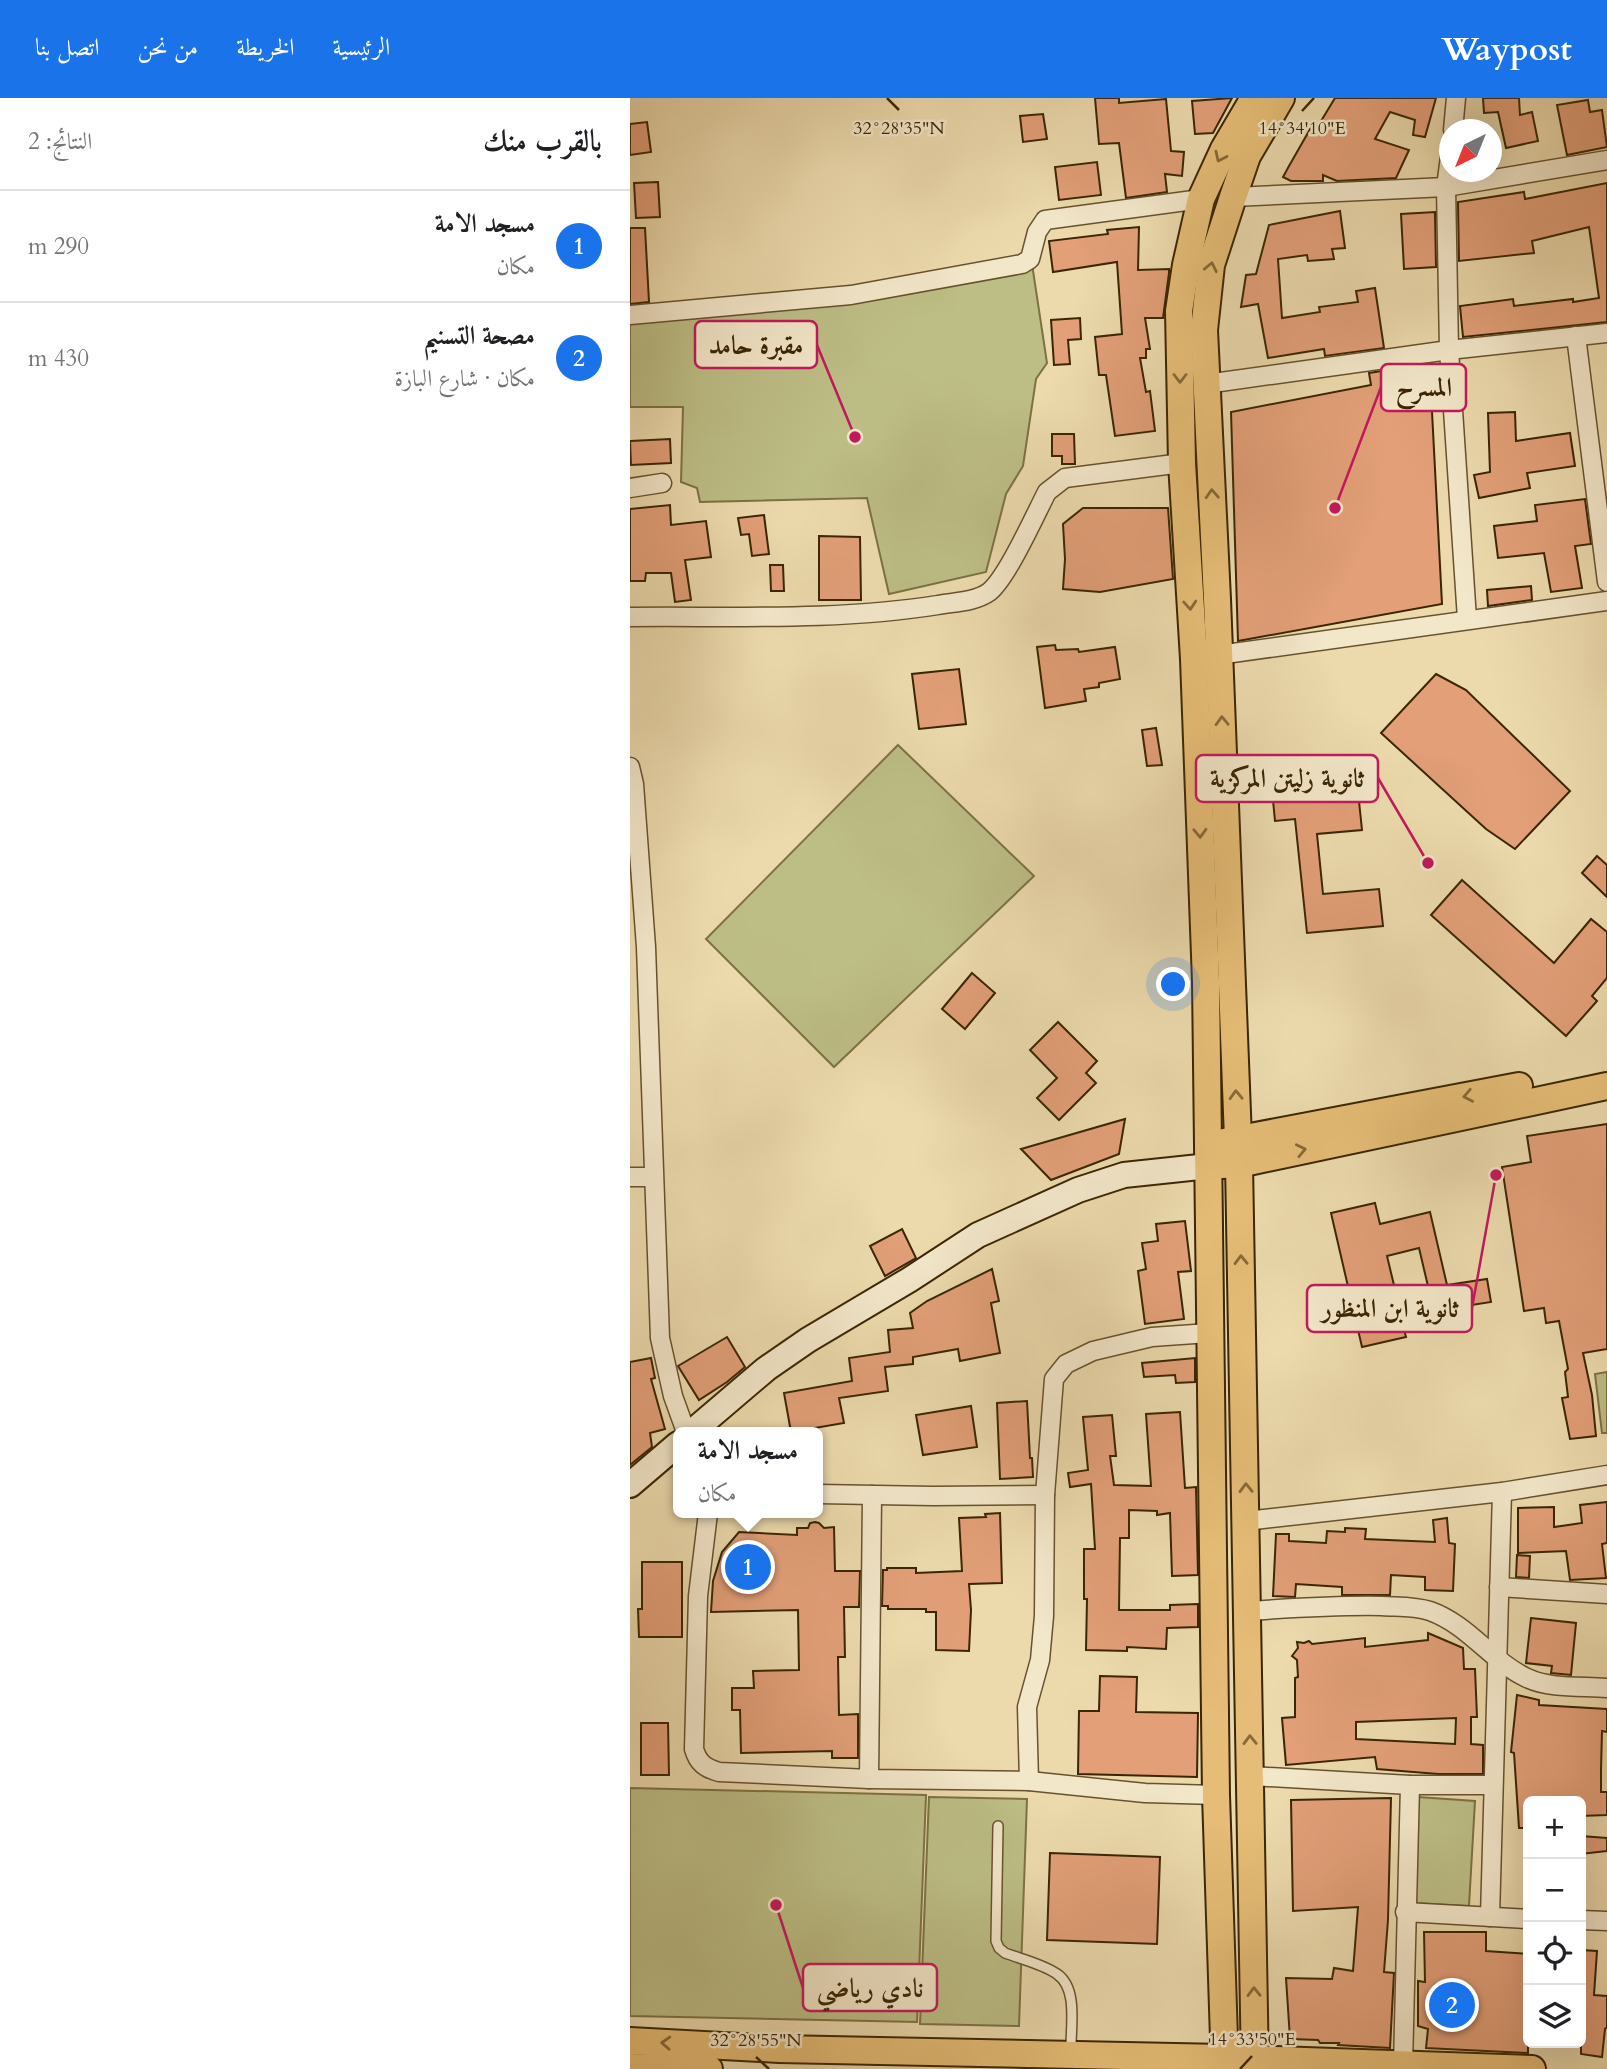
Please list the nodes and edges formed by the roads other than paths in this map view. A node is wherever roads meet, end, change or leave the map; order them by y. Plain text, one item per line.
1 (1254, 98) edge
2 (1281, 98) edge
3 (1456, 98) edge
4 (1453, 119) edge
5 (1607, 160) edge
6 (1447, 182) edge
7 (1446, 187) junction
8 (1233, 197) junction
9 (1202, 199) junction
10 (630, 315) edge
11 (1607, 333) edge
12 (1576, 336) junction
13 (1449, 351) junction
14 (1206, 384) junction
15 (1181, 463) junction
16 (662, 483) dead end
17 (630, 488) edge
18 (1607, 582) edge
19 (1607, 601) edge
20 (630, 617) edge
21 (1467, 620) junction
22 (1206, 657) junction
23 (631, 779) edge
24 (638, 948) edge
25 (1607, 1070) edge
26 (1607, 1086) edge
27 (1239, 1152) junction
28 (1209, 1154) junction
29 (630, 1177) edge
30 (653, 1177) junction
31 (1209, 1333) junction
32 (713, 1422) edge
33 (684, 1427) edge
34 (673, 1448) edge
35 (1607, 1475) edge
36 (630, 1485) edge
37 (1502, 1492) junction
38 (823, 1494) edge
39 (872, 1495) junction
40 (1045, 1495) junction
41 (707, 1518) edge
42 (1247, 1521) junction
43 (1499, 1587) junction
44 (1607, 1594) edge
45 (1248, 1611) junction
46 (1497, 1659) junction
47 (1607, 1688) edge
48 (1251, 1776) junction
49 (869, 1779) junction
50 (1029, 1781) junction
51 (1410, 1785) junction
52 (1493, 1785) junction
53 (1216, 1795) junction
54 (998, 1826) dead end
55 (1405, 1912) junction
56 (1490, 1917) junction
57 (1523, 1919) edge
58 (1586, 1920) edge
59 (1607, 1921) edge
60 (630, 2041) edge
61 (1071, 2054) junction
62 (1224, 2063) edge
63 (1255, 2064) edge
64 (1403, 2065) junction
65 (630, 2067) edge
66 (709, 2069) edge
67 (1532, 2069) edge

1 -> 9 main road
2 - 8 main road
3 - 4 street
5 - 7 street
6 - 7 street
7 - 8 street
7 - 13 street
14 -> 8 main road
9 - 10 street
9 -> 15 main road
11 - 12 street
12 - 13 street
12 - 18 street
13 - 14 street
13 - 21 street
22 -> 14 main road
15 - 20 street
15 -> 22 main road
16 - 17 street
19 - 21 street
21 - 22 street
27 -> 22 main road
22 -> 28 main road
23 - 24 street
24 - 30 street
25 -> 27 main road
27 -> 26 main road
27 - 28 main road
42 -> 27 main road
28 - 31 main road
28 - 32 main road
29 - 30 street
30 - 33 street
31 - 40 street
31 - 53 main road
34 - 36 main road
35 - 37 street
37 - 42 street
37 - 43 street
38 - 39 street
39 - 40 street
39 - 49 street
40 - 50 street
41 - 49 street
42 - 45 main road
43 - 44 street
43 - 46 street
45 - 46 street
48 -> 45 main road
46 - 47 street
46 - 52 street
48 - 51 street
63 -> 48 main road
49 - 50 street
50 - 53 street
51 - 52 street
51 - 55 street
52 - 56 street
53 - 62 main road
54 - 61 lane
55 - 56 street
55 - 64 street
56 - 57 street
58 - 59 street
61 -> 60 main road
61 - 62 main road
62 - 63 main road
63 - 64 main road
64 - 67 main road
65 - 66 main road

